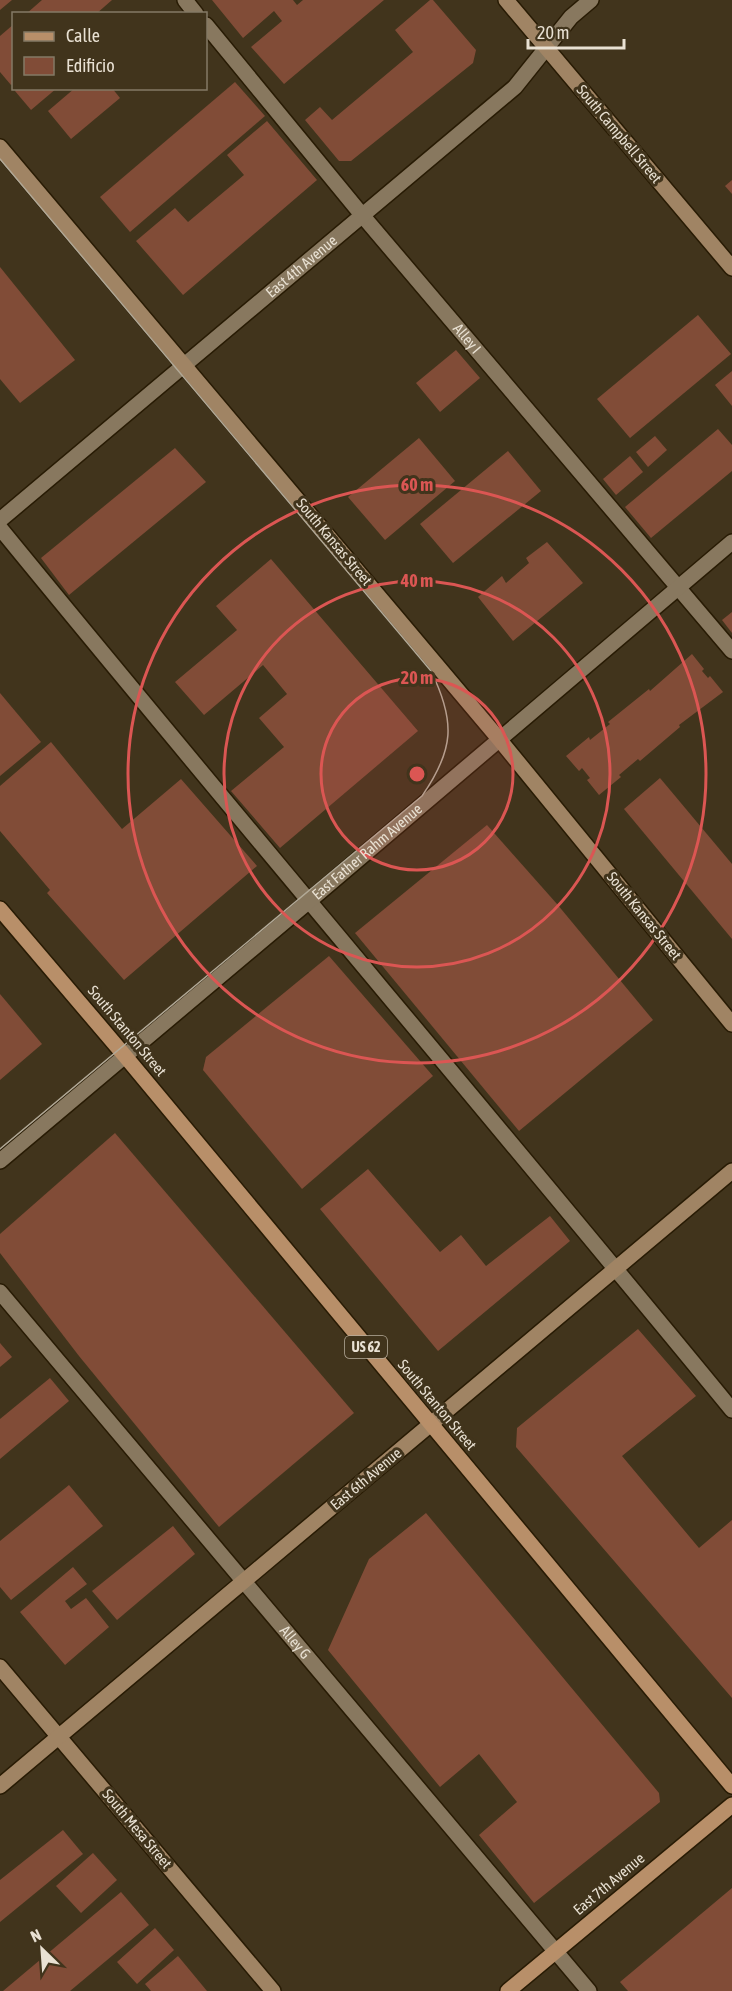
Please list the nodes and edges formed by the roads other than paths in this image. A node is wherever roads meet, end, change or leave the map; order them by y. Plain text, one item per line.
1 (185, 0) edge
2 (506, 0) edge
3 (591, 0) edge
4 (194, 12) edge
5 (207, 26) edge
6 (547, 49) junction
7 (0, 147) edge
8 (362, 215) junction
9 (732, 268) edge
10 (184, 364) junction
11 (0, 519) edge
12 (0, 528) edge
13 (732, 542) edge
14 (677, 588) junction
15 (732, 651) edge
16 (499, 739) junction
17 (308, 902) junction
18 (0, 909) edge
19 (732, 1024) edge
20 (125, 1056) junction
21 (0, 1161) edge
22 (732, 1171) edge
23 (617, 1269) junction
24 (0, 1292) edge
25 (732, 1410) edge
26 (431, 1425) junction
27 (244, 1581) junction
28 (0, 1667) edge
29 (59, 1736) junction
30 (0, 1786) edge
31 (732, 1786) edge
32 (732, 1805) edge
33 (556, 1951) junction
34 (273, 1991) edge
35 (508, 1991) edge
36 (589, 1991) edge

1 - 4 street
2 - 6 main road, South Campbell Street
3 - 6 street, East 4th Avenue
5 - 8 street, Alley I
6 - 8 street, East 4th Avenue
6 - 9 main road, South Campbell Street
7 - 10 main road, South Kansas Street
8 - 10 street, East 4th Avenue
8 - 14 street, Alley I
10 - 11 street, East 4th Avenue
10 - 16 main road, South Kansas Street
12 - 17 street
13 - 14 street, East Father Rahm Avenue
14 - 15 street, Alley I
14 - 16 street, East Father Rahm Avenue
16 - 17 street, East Father Rahm Avenue
16 - 19 main road, South Kansas Street
17 - 20 street, East Father Rahm Avenue
17 - 23 street
18 - 20 main road, South Stanton Street / US 62
20 - 21 street, East Father Rahm Avenue
20 - 26 main road, South Stanton Street / US 62
22 - 23 main road, East 6th Avenue
23 - 25 street
23 - 26 main road, East 6th Avenue
24 - 27 street, Alley G
26 - 27 main road, East 6th Avenue
26 - 31 main road, South Stanton Street / US 62
27 - 29 main road, East 6th Avenue
27 - 33 street, Alley G
28 - 29 main road, South Mesa Street
29 - 30 main road, East 6th Avenue
29 - 34 main road, South Mesa Street
32 - 33 main road, East 7th Avenue
33 - 35 main road, East 7th Avenue
33 - 36 street, Alley G

